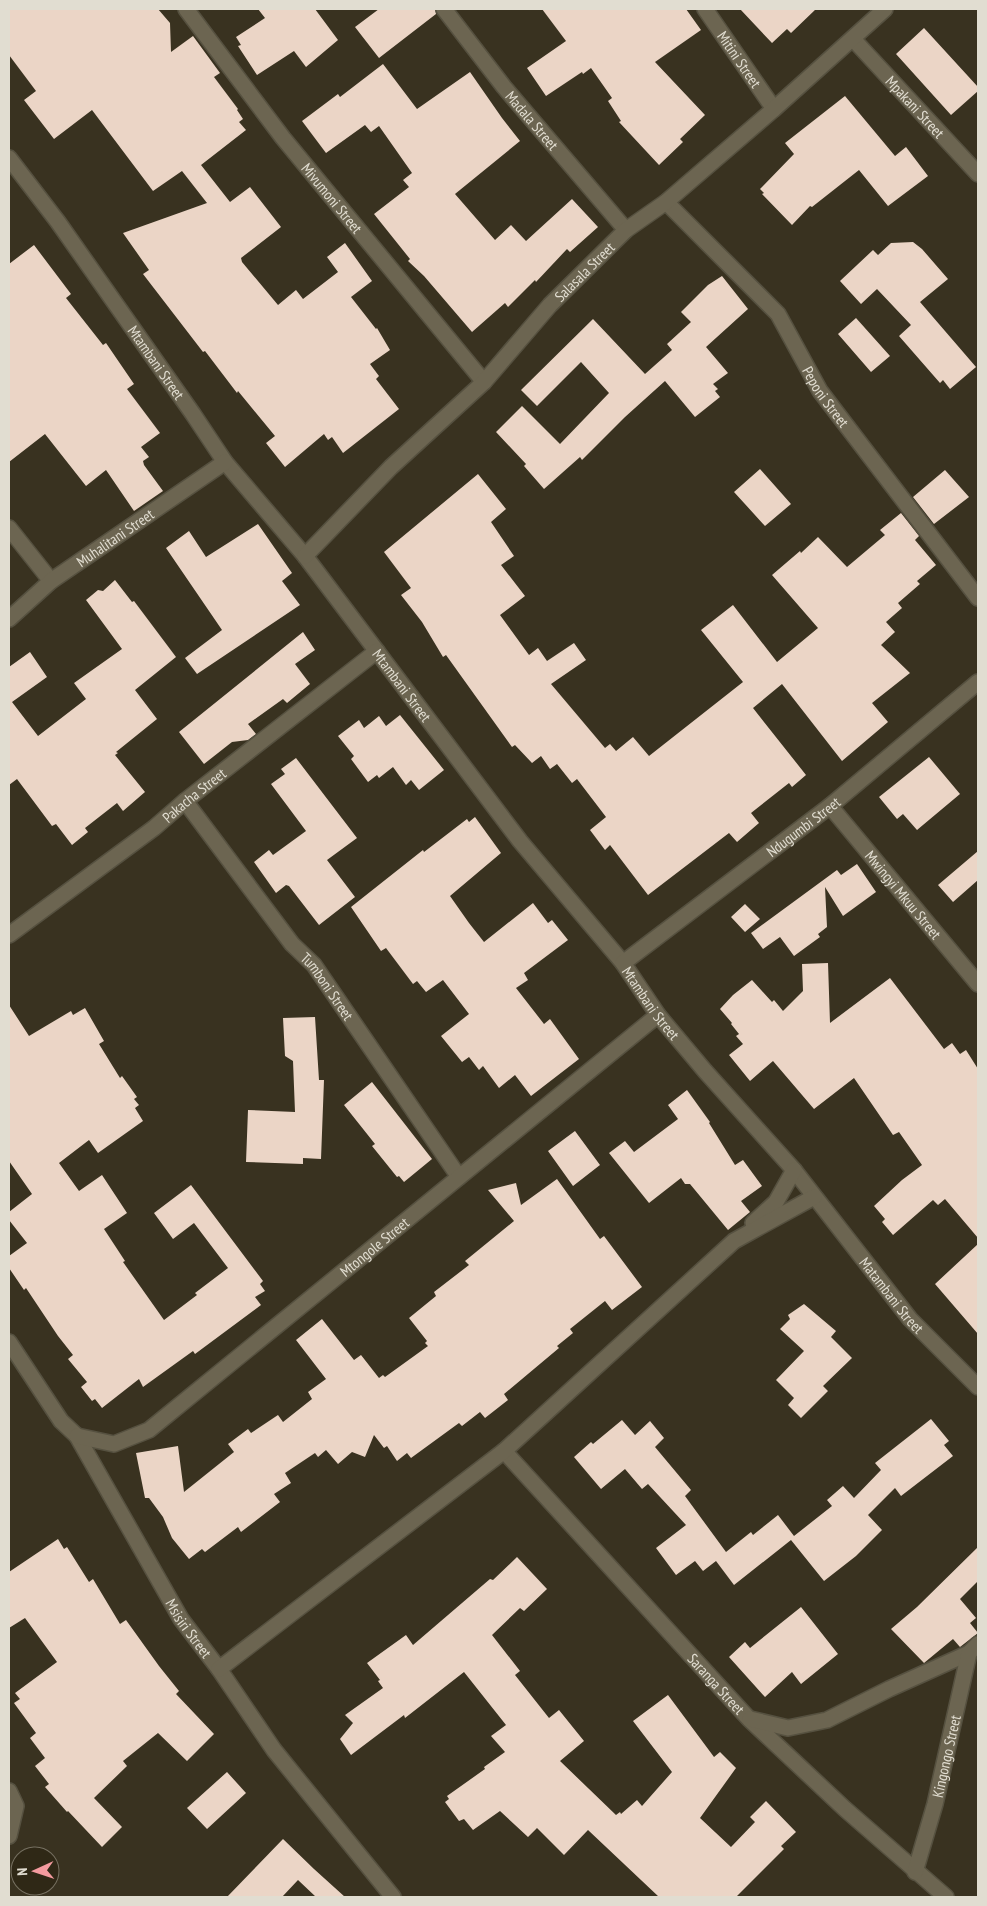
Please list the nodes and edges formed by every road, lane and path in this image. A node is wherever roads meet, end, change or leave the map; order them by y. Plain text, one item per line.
1 (186, 9) edge
2 (444, 9) edge
3 (705, 9) edge
4 (885, 9) edge
5 (853, 40) junction
6 (774, 109) junction
7 (9, 158) edge
8 (978, 174) edge
9 (666, 202) junction
10 (626, 230) junction
11 (484, 382) junction
12 (225, 462) junction
13 (9, 528) edge
14 (305, 556) junction
15 (51, 581) junction
16 (978, 598) edge
17 (9, 619) edge
18 (377, 651) junction
19 (978, 682) edge
20 (185, 801) junction
21 (830, 806) junction
22 (9, 935) edge
23 (623, 963) junction
24 (978, 984) edge
25 (658, 1014) junction
26 (794, 1170) junction
27 (459, 1178) junction
28 (814, 1197) junction
29 (734, 1241) junction
30 (9, 1342) edge
31 (978, 1387) edge
32 (77, 1436) junction
33 (504, 1452) junction
34 (974, 1648) edge
35 (219, 1669) junction
36 (749, 1719) junction
37 (9, 1791) edge
38 (9, 1836) edge
39 (915, 1872) junction
40 (393, 1897) edge
41 (946, 1897) edge

1 - 11 street, Mivumoni Street
2 - 10 street, Madala Street
3 - 6 street, Mitini Street
4 - 5 street, Salasala Street
5 - 6 street, Salasala Street
5 - 8 street, Mpakani Street
6 - 9 street, Salasala Street
7 - 12 street, Mtambani Street
9 - 10 street, Salasala Street
9 - 16 street, Peponi Street
10 - 11 street, Salasala Street
11 - 14 street, Salasala Street
12 - 14 street, Mtambani Street
12 - 15 street, Muhalitani Street
13 - 15 street
14 - 18 street, Mtambani Street
15 - 17 street, Muhalitani Street
18 - 20 street, Pakacha Street
18 - 23 street, Mtambani Street
19 - 21 street, Ndugumbi Street
20 - 22 street, Pakacha Street
20 - 27 street, Tumboni Street
21 - 23 street, Ndugumbi Street
21 - 24 street, Mwingyi Mkuu Street
23 - 25 street, Mtambani Street
25 - 26 street, Mtambani Street
25 - 27 street, Mtongole Street
26 - 28 street, Mtambani Street
26 - 29 street
27 - 32 street, Mtongole Street
28 - 29 street
28 - 31 street, Matambani Street
29 - 33 street
30 - 32 street, Msisiri Street
32 - 35 street, Msisiri Street
33 - 35 street
33 - 36 street, Saranga Street
34 - 36 street
34 - 39 street, Kingongo Street
35 - 40 street, Msisiri Street
36 - 39 street, Saranga Street
37 - 38 street
39 - 41 street, Saranga Street

